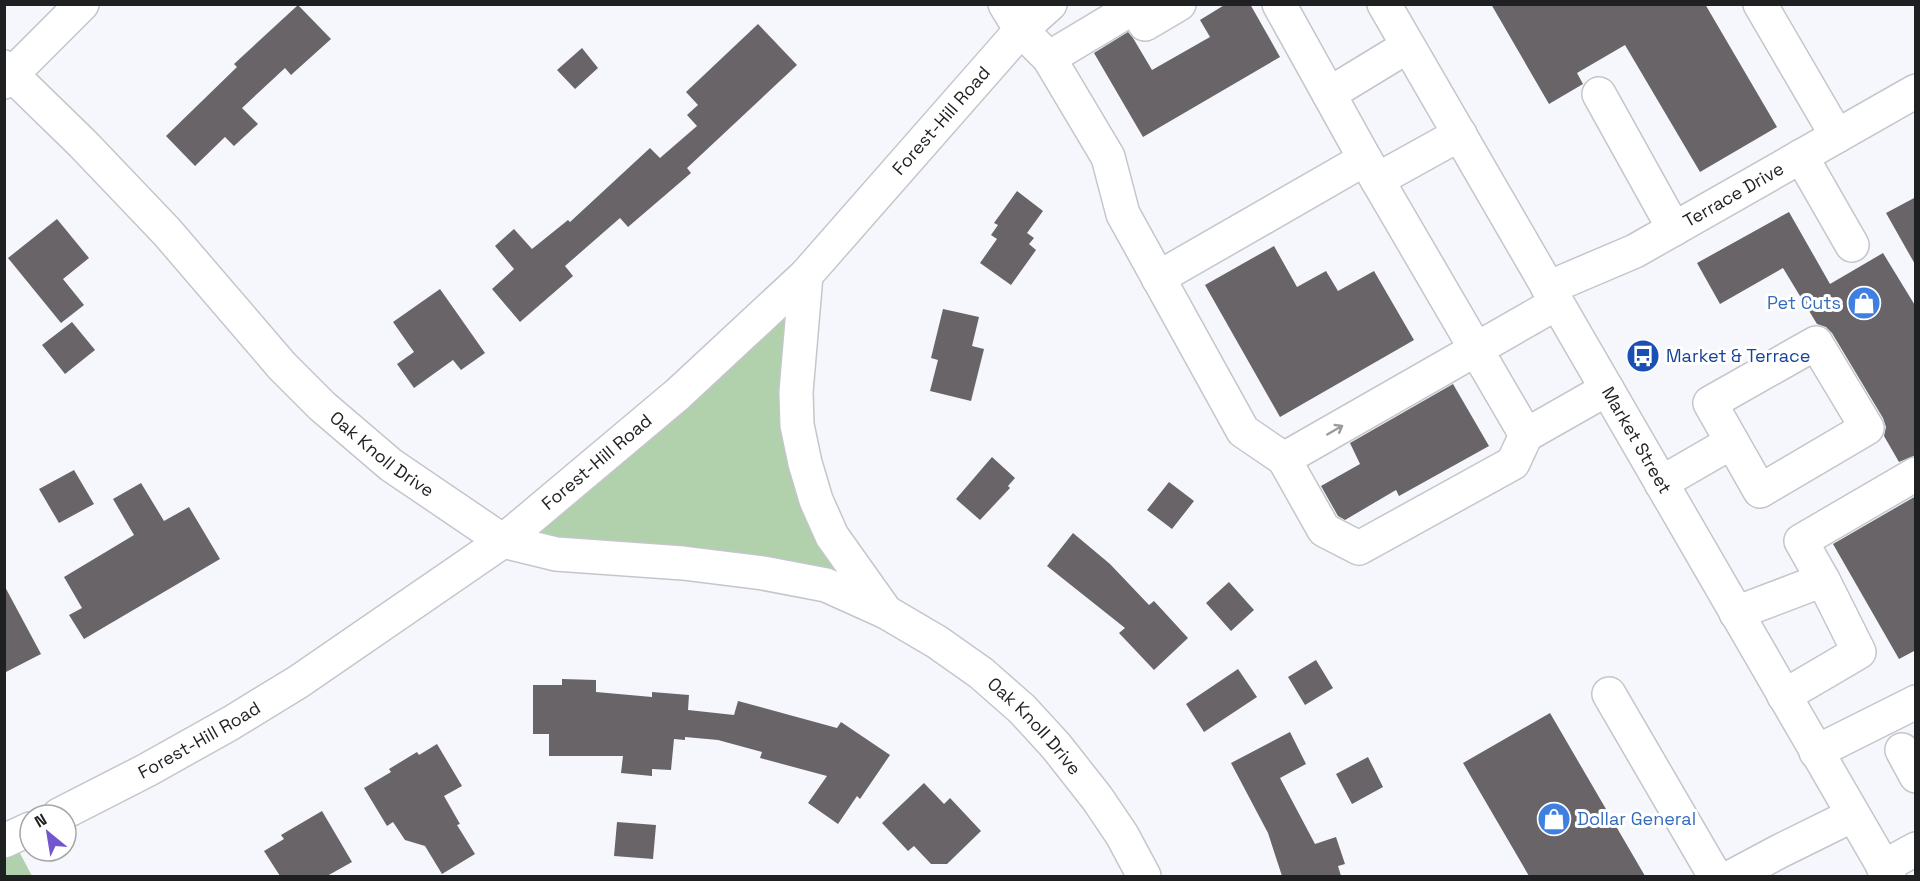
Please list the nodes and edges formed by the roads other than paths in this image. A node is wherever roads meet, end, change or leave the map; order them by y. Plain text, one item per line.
1 (82, 4) edge
2 (1050, 4) edge
3 (1179, 4) edge
4 (1279, 4) edge
5 (1384, 4) edge
6 (1760, 4) edge
7 (1013, 17) edge
8 (1408, 46) junction
9 (1049, 58) junction
10 (7, 74) edge
11 (1916, 92) edge
12 (1329, 94) junction
13 (1599, 94) dead end
14 (1460, 134) junction
15 (1837, 136) junction
16 (1801, 156) junction
17 (1371, 170) junction
18 (1674, 229) junction
19 (1852, 245) dead end
20 (806, 276) junction
21 (1158, 278) junction
22 (1553, 296) junction
23 (1476, 348) junction
24 (1606, 389) junction
25 (1526, 435) junction
26 (1732, 442) junction
27 (1284, 459) junction
28 (1916, 474) edge
29 (1661, 483) junction
30 (503, 541) junction
31 (1823, 580) junction
32 (886, 612) junction
33 (1736, 613) junction
34 (1609, 694) dead end
35 (1784, 696) junction
36 (1916, 702) edge
37 (1816, 752) junction
38 (78, 805) edge
39 (1853, 815) junction
40 (18, 836) edge
41 (4, 842) edge
42 (1916, 849) edge
43 (1886, 872) edge
44 (1144, 876) edge
45 (1715, 876) edge
46 (1733, 876) edge

1 - 10 street
2 - 7 street, Forest-Hill Road
3 - 9 street
4 - 12 street
5 - 8 street, Market Street
6 - 15 street
7 - 9 street
7 - 20 street, Forest-Hill Road
8 - 12 street
8 - 14 street, Market Street
9 - 21 street
10 - 30 street, Oak Knoll Drive
11 - 15 street, Terrace Drive
12 - 17 street
13 - 18 street
14 - 17 street
14 - 22 street, Market Street
15 - 16 street, Terrace Drive
16 - 18 street, Terrace Drive
16 - 19 street
17 - 21 street
17 - 23 street
18 - 22 street, Terrace Drive
20 - 30 street, Forest-Hill Road
20 - 32 street, Oak Knoll Drive
21 - 27 street
22 - 23 street, Terrace Drive
22 - 24 street, Market Street
23 - 25 street
27 -> 23 street, Terrace Drive
24 - 25 street
24 - 29 street, Market Street
25 - 27 street
26 - 26 street
26 - 29 street
28 - 31 street
29 - 33 street, Market Street
30 - 32 street, Oak Knoll Drive
30 - 38 street, Forest-Hill Road
31 - 33 street
31 - 35 street
32 - 44 street, Oak Knoll Drive
33 - 35 street, Market Street
34 - 45 street
35 - 37 street, Market Street
36 - 37 street
37 - 39 street, Market Street
39 - 43 street, Market Street
39 - 46 street
40 - 41 street
42 - 43 street

